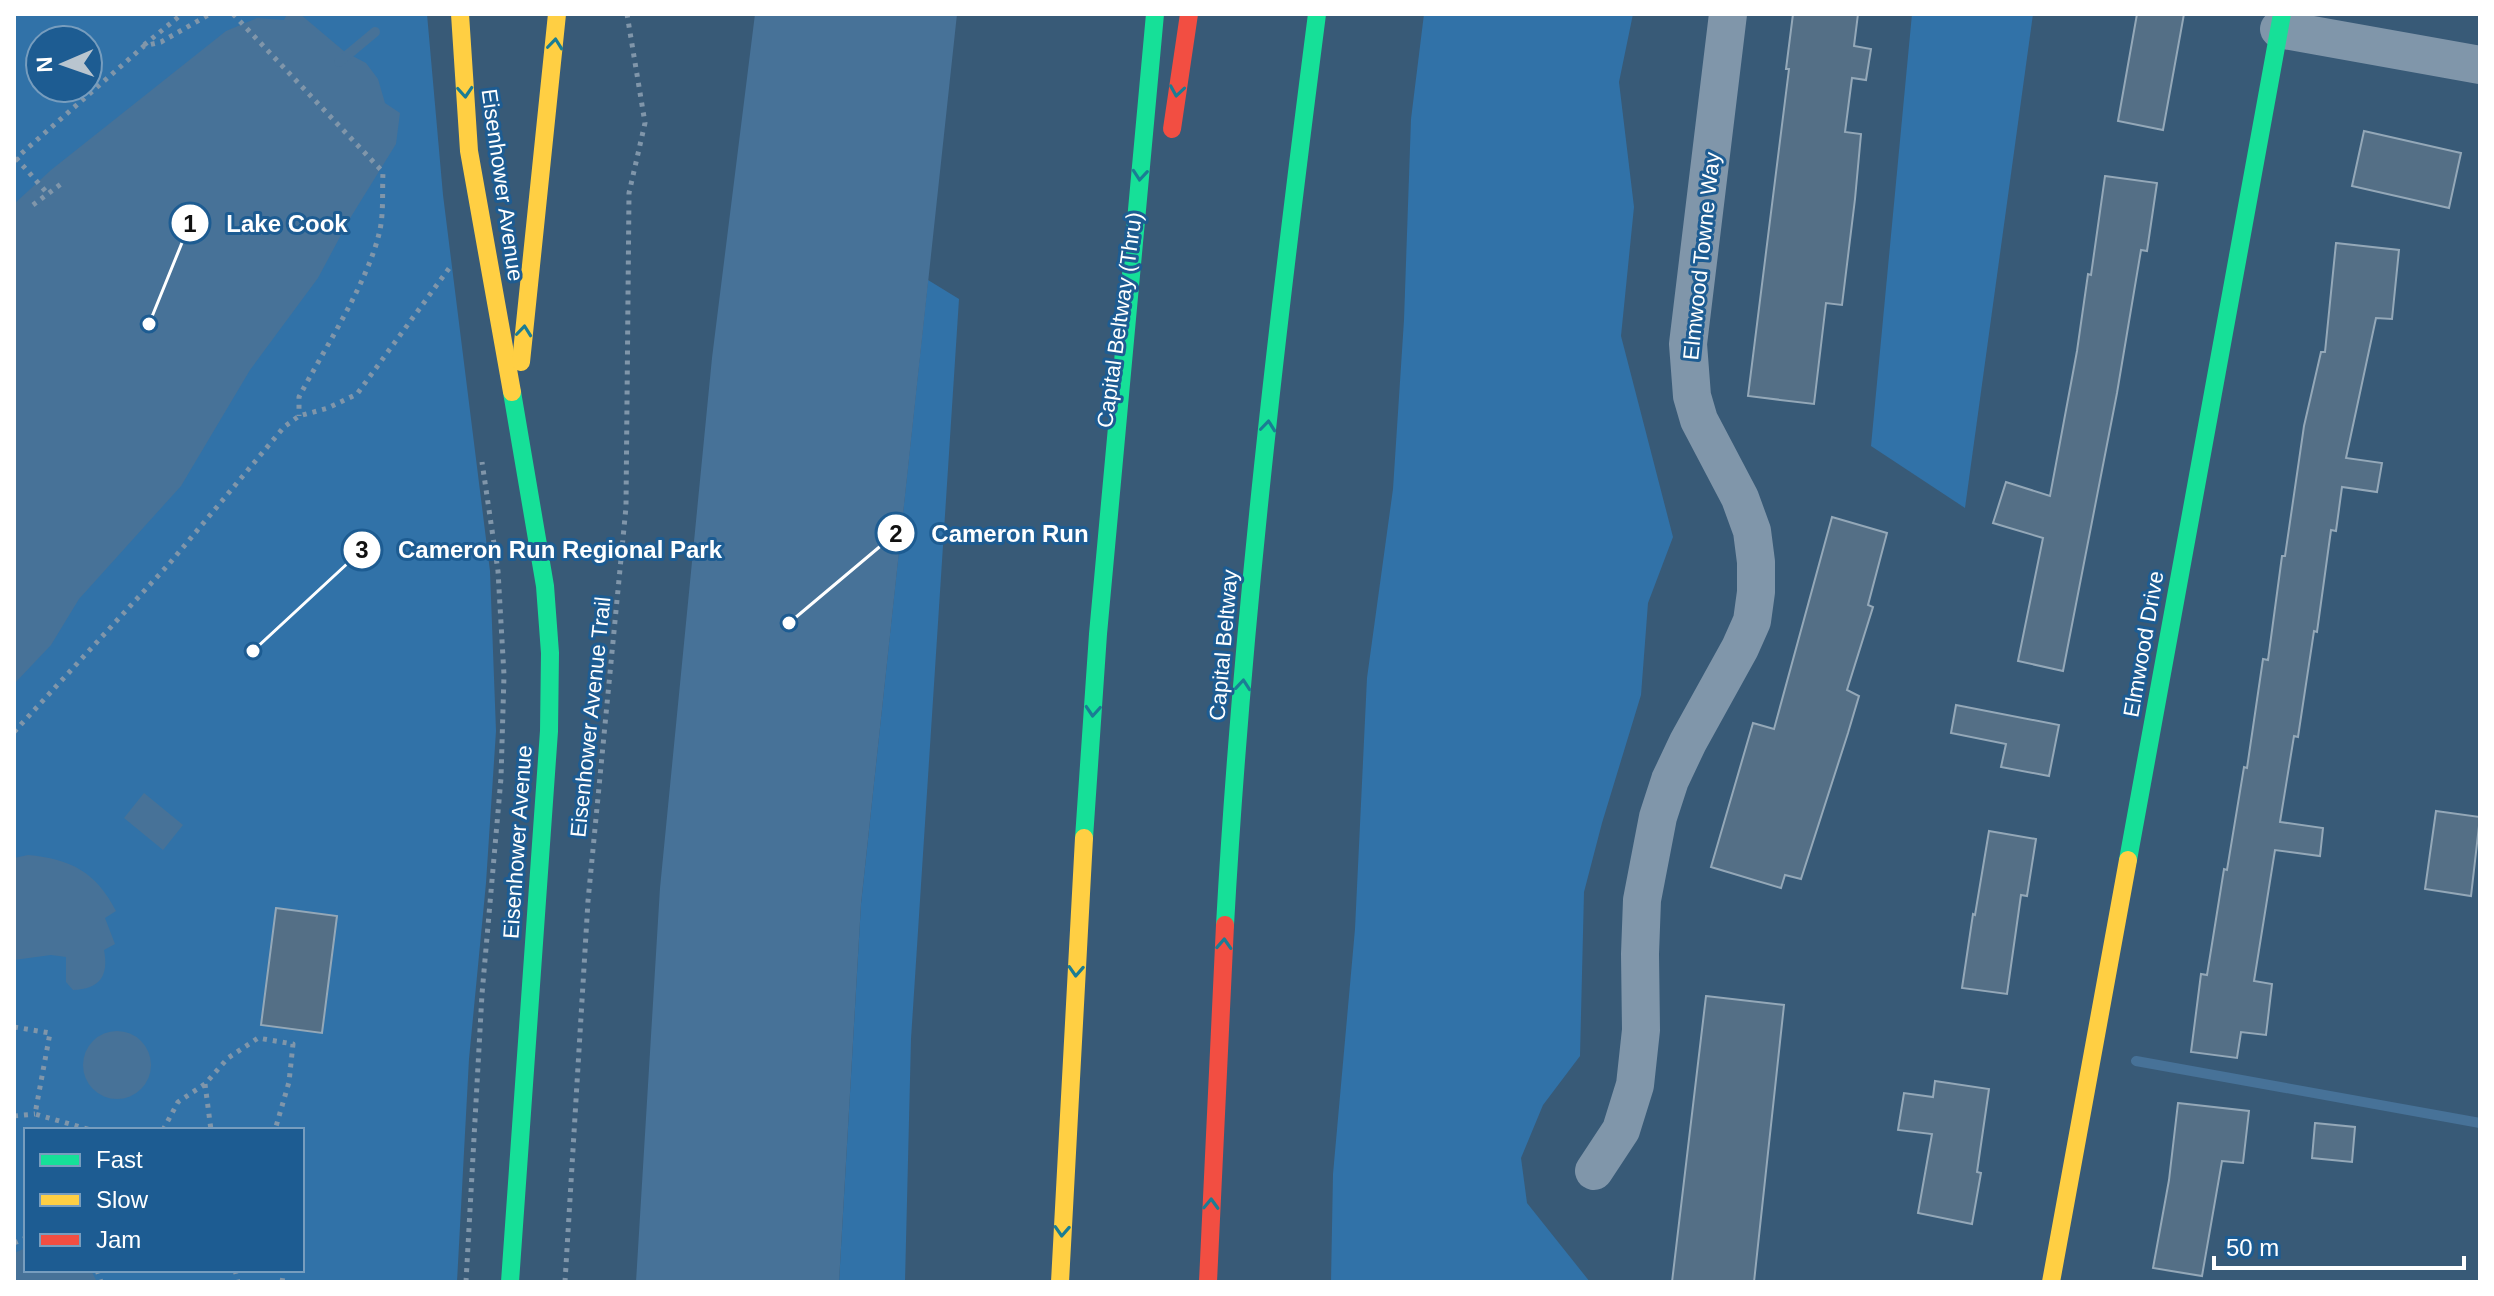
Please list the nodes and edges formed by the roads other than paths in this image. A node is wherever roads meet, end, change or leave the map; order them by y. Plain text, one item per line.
1 (460, 14) edge
2 (557, 14) edge
3 (1155, 14) edge
4 (1189, 14) edge
5 (1317, 14) edge
6 (1728, 14) edge
7 (2281, 22) edge
8 (2480, 65) edge
9 (1169, 146) dead end
10 (1148, 287) dead end
11 (516, 408) junction
12 (1098, 634) junction
13 (1594, 1171) dead end
14 (510, 1282) edge
15 (1060, 1282) edge
16 (1208, 1282) edge
17 (2051, 1282) edge

1 -> 11 main road, Eisenhower Avenue
11 -> 2 main road, Eisenhower Avenue
3 -> 12 main road
4 -> 9 main road
16 -> 5 main road, Capital Beltway
6 - 13 street, Elmwood Towne Way
7 - 8 street
7 - 17 main road, Elmwood Drive
10 - 12 main road, Capital Beltway (Thru)
11 - 14 main road, Eisenhower Avenue
12 -> 15 main road

